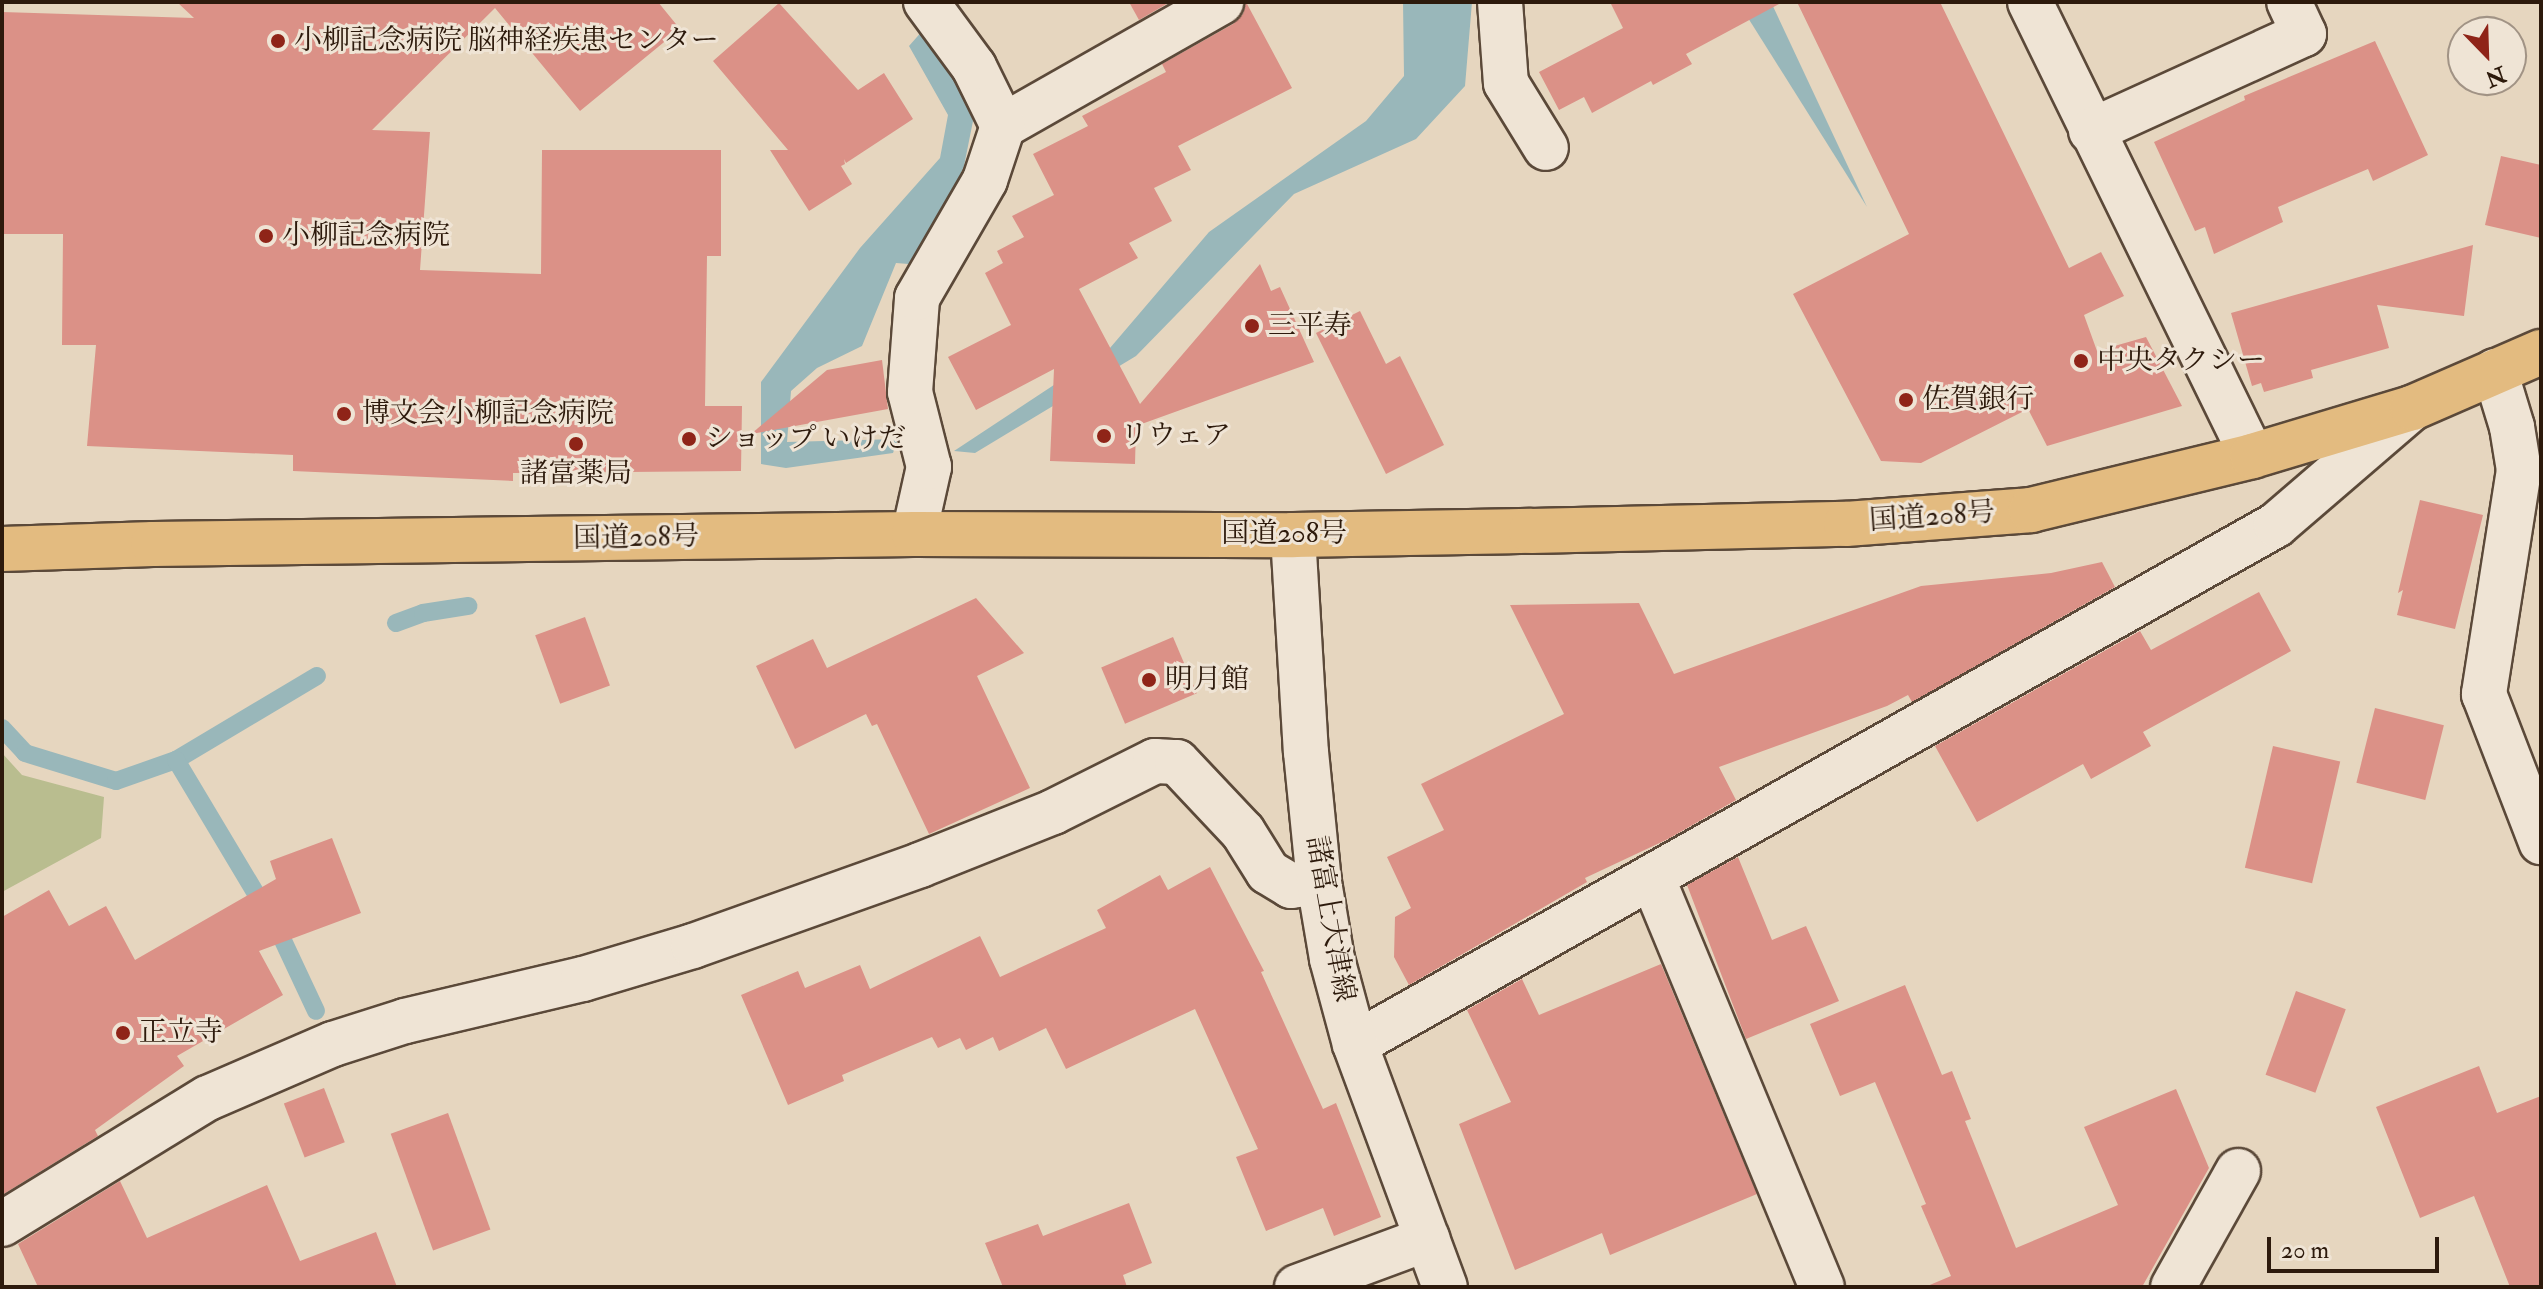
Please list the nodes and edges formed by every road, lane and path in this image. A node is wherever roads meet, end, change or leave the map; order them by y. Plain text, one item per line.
1 (926, 2) edge
2 (1221, 2) edge
3 (1500, 2) edge
4 (2030, 2) edge
5 (2289, 2) edge
6 (1003, 126) junction
7 (2091, 131) junction
8 (1546, 148) dead end
9 (2541, 352) edge
10 (2495, 371) junction
11 (2412, 408) junction
12 (2252, 456) junction
13 (914, 534) junction
14 (1293, 535) junction
15 (2, 549) edge
16 (2541, 842) edge
17 (1652, 877) junction
18 (1319, 882) junction
19 (1355, 1044) junction
20 (2238, 1171) dead end
21 (2, 1224) edge
22 (1427, 1239) junction
23 (1297, 1287) edge
24 (1445, 1287) edge
25 (1822, 1287) edge
26 (2173, 1287) edge

1 - 6 street
2 - 6 street
3 - 8 street
4 - 7 street
5 - 7 street
6 - 13 street
7 - 12 street
9 - 10 highway, 国道208号
10 - 11 highway, 国道208号
10 - 16 street
11 - 12 highway, 国道208号
11 - 17 street
12 - 14 highway, 国道208号
13 - 14 highway, 国道208号
13 - 15 highway, 国道208号
14 - 18 street, 諸富上大津線
17 - 19 street
17 - 25 street
18 - 19 street, 諸富上大津線
18 - 21 street
19 - 22 street, 諸富上大津線
20 - 26 street
22 - 23 street
22 - 24 street, 諸富上大津線

